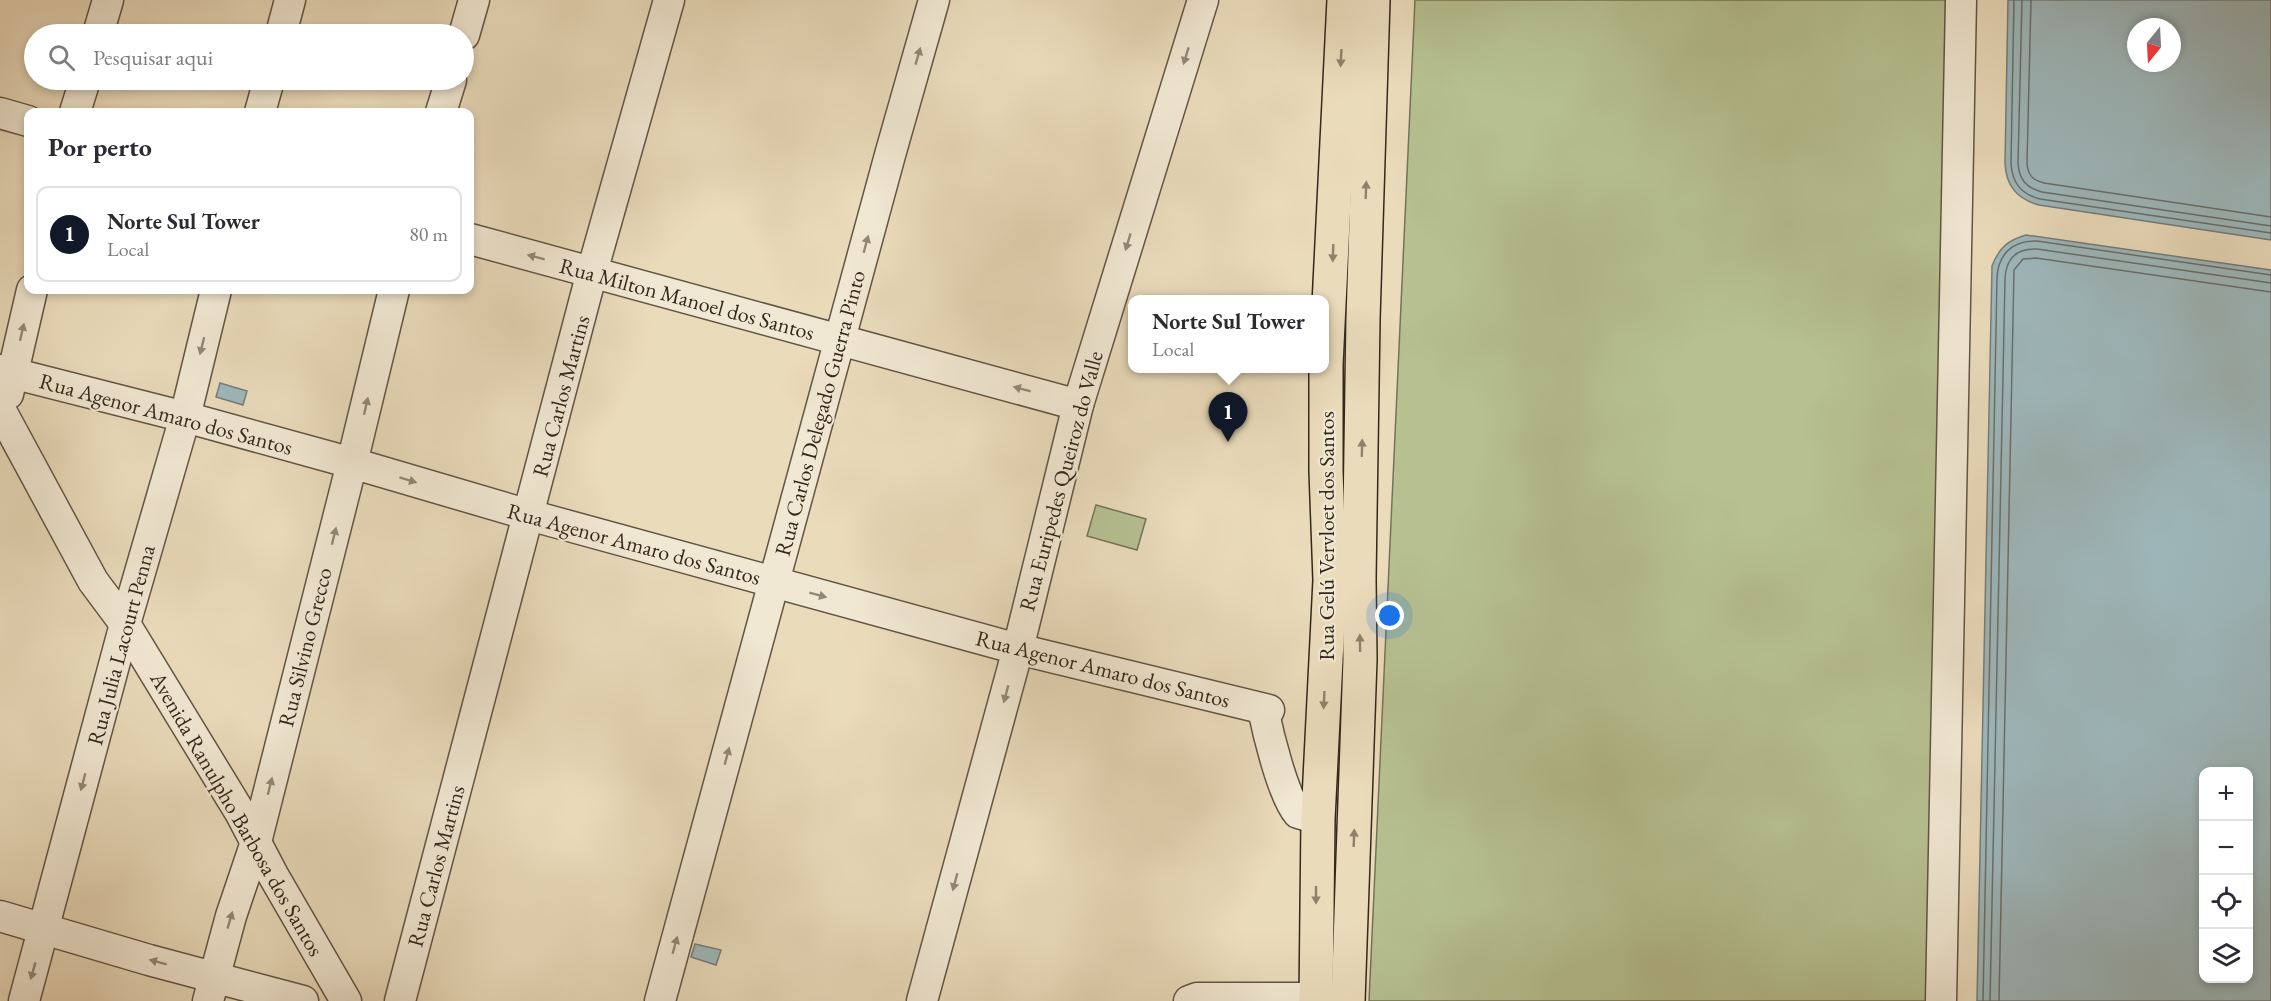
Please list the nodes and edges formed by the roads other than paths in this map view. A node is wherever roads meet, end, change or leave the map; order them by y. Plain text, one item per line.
1 (108, 0) edge
2 (290, 0) edge
3 (474, 0) edge
4 (669, 0) edge
5 (934, 0) edge
6 (1203, 0) edge
7 (1344, 0) edge
8 (1373, 0) edge
9 (1961, 0) edge
10 (101, 24) edge
11 (284, 24) edge
12 (467, 24) edge
13 (82, 90) edge
14 (266, 90) edge
15 (448, 90) edge
16 (76, 108) edge
17 (261, 108) edge
18 (442, 108) edge
19 (0, 113) edge
20 (24, 120) edge
21 (474, 240) edge
22 (592, 272) junction
23 (31, 294) edge
24 (215, 294) edge
25 (393, 294) edge
26 (1329, 304) edge
27 (840, 341) junction
28 (6, 372) edge
29 (1326, 373) edge
30 (1078, 405) junction
31 (1, 417) edge
32 (185, 417) junction
33 (352, 463) junction
34 (529, 515) junction
35 (140, 574) junction
36 (93, 581) junction
37 (774, 583) junction
38 (125, 624) junction
39 (1018, 649) junction
40 (1318, 819) junction
41 (256, 842) junction
42 (0, 916) edge
43 (45, 929) junction
44 (211, 989) edge
45 (1316, 999) edge
46 (24, 1001) edge
47 (303, 1001) edge
48 (346, 1001) edge
49 (400, 1001) edge
50 (660, 1001) edge
51 (922, 1001) edge
52 (1189, 1001) edge
53 (1348, 1001) edge
54 (1941, 1001) edge

1 - 10 street
2 - 11 street
3 - 12 street
4 - 22 street, Rua Carlos Martins
27 -> 5 street, Rua Carlos Delegado Guerra Pinto
6 -> 30 street, Rua Euripedes Queiroz do Valle
7 -> 26 main road, Rua Gelú Vervloet dos Santos
53 -> 8 main road, Rua Gelú Vervloet dos Santos
9 - 54 street
13 - 16 street
14 - 17 street
15 - 18 street
19 - 20 street
22 -> 21 street, Rua Milton Manoel dos Santos
22 - 27 street, Rua Milton Manoel dos Santos
22 - 34 street, Rua Carlos Martins
28 -> 23 street
24 -> 32 street, Rua Julia Lacourt Penna
33 -> 25 street, Rua Silvino Grecco
30 -> 27 street, Rua Milton Manoel dos Santos
27 - 37 street, Rua Carlos Delegado Guerra Pinto
28 - 31 street
28 - 32 street, Rua Agenor Amaro dos Santos
29 -> 40 main road, Rua Gelú Vervloet dos Santos
30 - 39 street, Rua Euripedes Queiroz do Valle
31 - 36 street, Avenida Ranulpho Barbosa dos Santos
32 - 33 street, Rua Agenor Amaro dos Santos
32 - 35 street, Rua Julia Lacourt Penna
33 -> 34 street, Rua Agenor Amaro dos Santos
41 -> 33 street, Rua Silvino Grecco
34 - 37 street, Rua Agenor Amaro dos Santos
34 - 49 street, Rua Carlos Martins
35 - 36 street
35 - 38 street, Rua Julia Lacourt Penna
36 - 38 street, Avenida Ranulpho Barbosa dos Santos
37 -> 39 street, Rua Agenor Amaro dos Santos
50 -> 37 street, Rua Carlos Delegado Guerra Pinto
38 - 41 street, Avenida Ranulpho Barbosa dos Santos
38 -> 43 street, Rua Julia Lacourt Penna
39 - 40 street, Rua Agenor Amaro dos Santos
39 -> 51 street, Rua Euripedes Queiroz do Valle
40 -> 45 main road, Rua Gelú Vervloet dos Santos
44 -> 41 street, Rua Silvino Grecco
41 - 48 street, Avenida Ranulpho Barbosa dos Santos
42 - 43 street
44 -> 43 street
43 -> 46 street, Rua Julia Lacourt Penna
44 - 47 street
45 - 52 street

